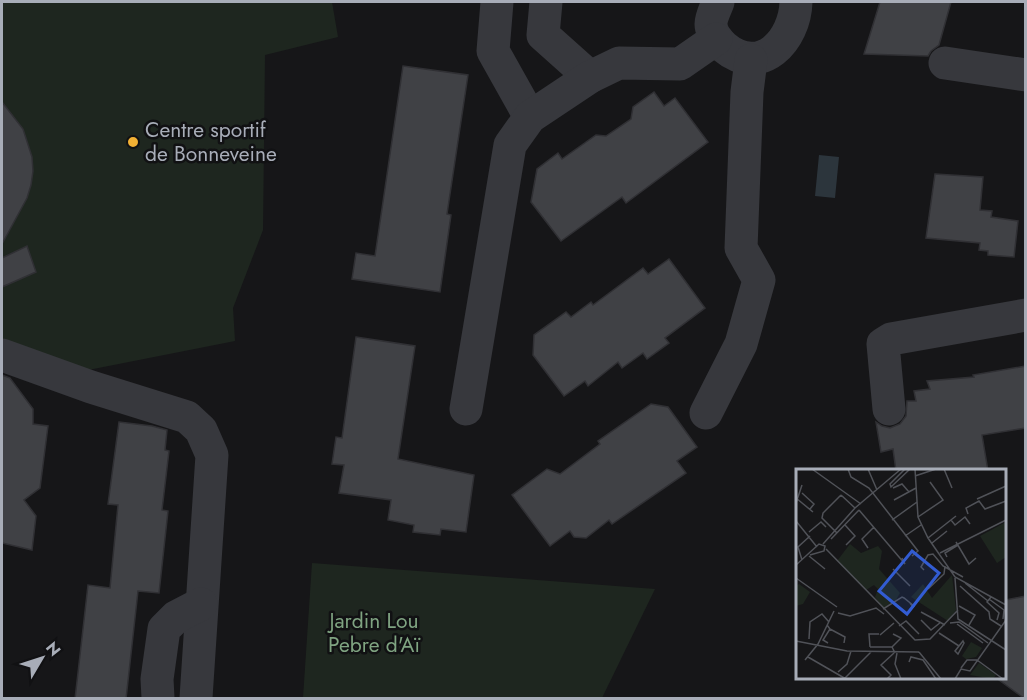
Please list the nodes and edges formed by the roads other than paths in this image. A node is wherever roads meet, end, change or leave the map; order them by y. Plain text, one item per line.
1 (497, 2) edge
2 (546, 2) edge
3 (718, 2) edge
4 (796, 2) edge
5 (716, 39) junction
6 (751, 60) junction
7 (945, 63) dead end
8 (1026, 75) edge
9 (590, 77) junction
10 (530, 117) junction
11 (1024, 316) edge
12 (2, 355) edge
13 (466, 409) dead end
14 (889, 409) dead end
15 (706, 413) dead end
16 (201, 604) junction
17 (158, 699) edge
18 (196, 699) edge

1 - 10 street
2 - 9 street
3 - 5 street
4 - 6 street
5 - 6 street
5 - 9 street
6 - 15 street
7 - 8 street
9 - 10 street
10 - 13 street
11 - 14 street
12 - 16 street
16 - 17 street
16 - 18 street

